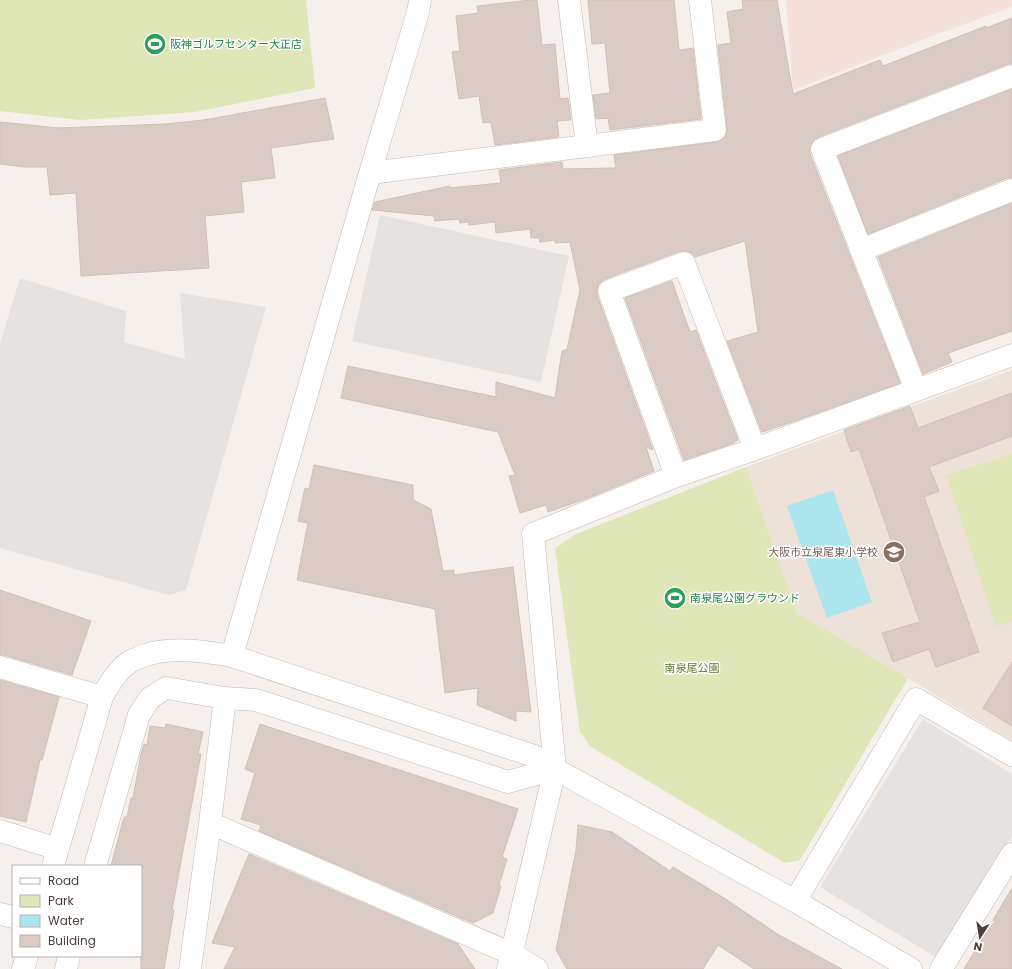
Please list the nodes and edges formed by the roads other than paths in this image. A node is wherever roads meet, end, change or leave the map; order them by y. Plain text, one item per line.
1 (420, 0) edge
2 (569, 0) edge
3 (700, 0) edge
4 (1012, 76) edge
5 (587, 146) junction
6 (370, 173) junction
7 (1012, 190) edge
8 (861, 250) junction
9 (1012, 355) edge
10 (916, 390) junction
11 (755, 449) junction
12 (676, 476) junction
13 (232, 656) junction
14 (0, 667) edge
15 (102, 697) junction
16 (225, 698) junction
17 (1012, 755) edge
18 (555, 769) junction
19 (210, 823) junction
20 (0, 831) edge
21 (1012, 854) edge
22 (55, 857) edge
23 (95, 865) edge
24 (795, 901) junction
25 (0, 914) edge
26 (12, 917) edge
27 (27, 957) edge
28 (69, 957) edge
29 (510, 962) edge
30 (888, 963) edge
31 (23, 969) edge
32 (66, 969) edge
33 (190, 969) edge
34 (537, 969) edge
35 (911, 969) edge
36 (941, 969) edge

1 - 6 street
2 - 5 street
3 - 5 street
4 - 8 street
5 - 6 street
6 - 13 street
7 - 8 street
8 - 10 street
9 - 10 street
10 - 11 street
11 - 12 street
11 - 12 street
12 - 18 street
13 - 15 street
13 - 18 street
14 - 15 street
15 - 22 street
16 - 18 street
16 - 19 street
16 - 23 street
17 - 24 street
18 - 24 street
18 - 29 street
19 - 29 street
19 - 33 street
20 - 22 street
21 - 36 street
24 - 30 street
25 - 26 street
27 - 31 street
28 - 32 street
29 - 34 street
30 - 35 street

